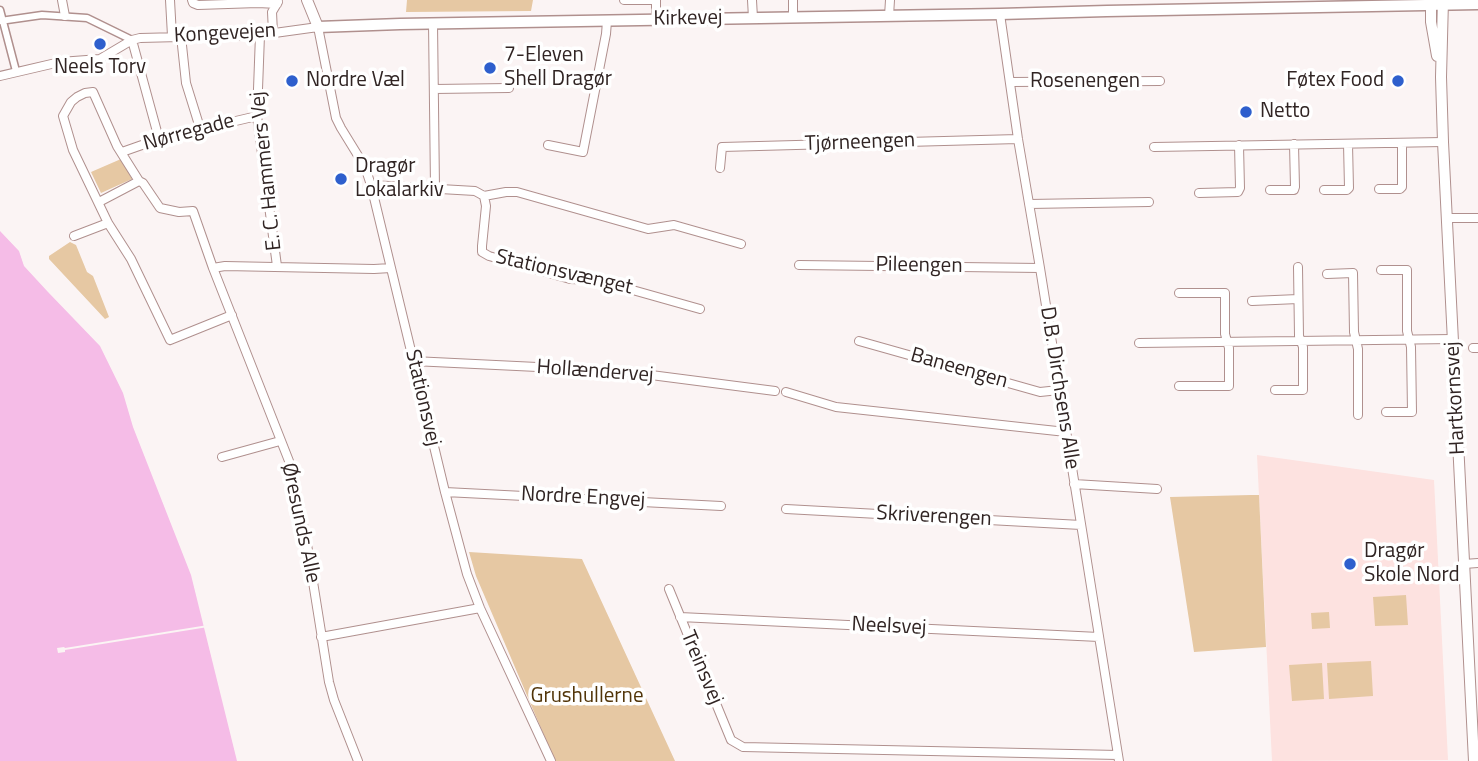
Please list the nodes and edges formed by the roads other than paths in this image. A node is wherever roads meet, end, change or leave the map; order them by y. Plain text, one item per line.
1 (62, 0) edge
2 (170, 0) edge
3 (192, 0) edge
4 (307, 0) edge
5 (624, 0) edge
6 (655, 0) edge
7 (752, 0) edge
8 (793, 0) edge
9 (890, 0) edge
10 (279, 2) edge
11 (1443, 2) edge
12 (1431, 3) edge
13 (1478, 4) edge
14 (1125, 5) edge
15 (0, 10) edge
16 (1000, 15) junction
17 (65, 16) junction
18 (890, 16) junction
19 (753, 18) junction
20 (793, 18) junction
21 (656, 19) junction
22 (2, 21) edge
23 (607, 21) junction
24 (433, 23) junction
25 (318, 27) junction
26 (273, 33) junction
27 (260, 35) junction
28 (176, 36) junction
29 (132, 40) junction
30 (16, 71) junction
31 (0, 76) edge
32 (1441, 77) junction
33 (1160, 81) dead end
34 (1011, 82) junction
35 (509, 88) dead end
36 (434, 89) junction
37 (257, 116) junction
38 (200, 128) junction
39 (159, 139) junction
40 (1018, 139) junction
41 (1443, 142) junction
42 (1402, 143) junction
43 (1294, 144) junction
44 (1348, 144) junction
45 (548, 145) dead end
46 (1240, 145) junction
47 (1154, 146) dead end
48 (122, 152) junction
49 (720, 168) dead end
50 (139, 181) junction
51 (371, 184) junction
52 (435, 188) junction
53 (1379, 189) dead end
54 (1270, 190) dead end
55 (1324, 190) dead end
56 (1199, 193) dead end
57 (484, 196) junction
58 (99, 202) junction
59 (1149, 202) dead end
60 (1029, 204) junction
61 (1447, 218) junction
62 (1478, 218) edge
63 (108, 223) junction
64 (74, 236) dead end
65 (741, 244) dead end
66 (799, 265) dead end
67 (277, 266) junction
68 (1298, 267) dead end
69 (213, 268) junction
70 (391, 268) junction
71 (1040, 268) junction
72 (1381, 270) dead end
73 (1326, 274) dead end
74 (1179, 293) dead end
75 (1298, 299) junction
76 (1252, 300) dead end
77 (700, 309) dead end
78 (232, 315) junction
79 (1409, 339) junction
80 (1453, 339) junction
81 (1356, 340) junction
82 (859, 341) dead end
83 (1300, 341) junction
84 (1227, 342) junction
85 (1139, 343) dead end
86 (413, 361) junction
87 (1179, 386) dead end
88 (1059, 390) junction
89 (1275, 390) dead end
90 (775, 391) dead end
91 (786, 392) dead end
92 (1386, 412) dead end
93 (1358, 415) dead end
94 (1066, 432) junction
95 (280, 441) junction
96 (222, 457) dead end
97 (1074, 484) junction
98 (1157, 489) dead end
99 (445, 492) junction
100 (721, 506) dead end
101 (786, 509) dead end
102 (1081, 526) junction
103 (1478, 563) edge
104 (1464, 564) junction
105 (669, 589) dead end
106 (480, 608) junction
107 (680, 617) junction
108 (321, 637) junction
109 (1099, 637) junction
110 (1475, 727) edge
111 (1118, 758) edge
112 (358, 761) edge
113 (551, 761) edge
114 (1474, 761) edge

1 - 17 street
2 - 28 street
3 - 10 street
4 - 25 street
5 - 6 street
6 - 21 street
7 - 19 street
8 - 20 street
9 - 18 street
10 - 26 street
11 - 12 main road, Kirkevej
11 - 13 main road, Kirkevej
11 - 32 street, Hartkornsvej
12 - 14 main road, Kirkevej
12 - 32 street, Hartkornsvej
14 - 16 main road, Kirkevej
15 - 22 street
16 - 18 main road, Kirkevej
16 - 34 street, D.B. Dirchsens Alle
17 - 22 street
17 - 29 street
18 - 20 main road, Kirkevej
19 - 20 main road, Kirkevej
19 - 21 main road, Kirkevej
21 - 23 main road, Kirkevej
22 - 30 street
23 - 24 main road, Kirkevej
23 - 45 street
24 - 25 main road, Kirkevej
24 - 36 street
25 - 26 street, Kongevejen
25 - 51 street, Stationsvej
26 - 27 street, Kongevejen
27 - 28 street, Kongevejen
27 - 37 street, E. C. Hammers Vej
28 - 29 street, Kongevejen
28 - 38 street
29 - 30 street, Kongevejen
29 - 39 street
30 - 31 street, Kongevejen
32 - 41 street, Hartkornsvej
33 - 34 street, Rosenengen
34 - 40 street, D.B. Dirchsens Alle
35 - 36 street
36 - 52 street
37 - 38 street, Nørregade
37 - 67 street, E. C. Hammers Vej
38 - 39 street, Nørregade
39 - 48 street, Nørregade
40 - 49 street, Tjørneengen
40 - 60 street, D.B. Dirchsens Alle
41 - 42 street
41 - 61 street, Hartkornsvej
42 - 44 street
42 - 53 street
43 - 44 street
43 - 46 street
43 - 54 street
44 - 55 street
46 - 47 street
46 - 56 street
48 - 50 street
48 - 58 street
50 - 58 street
50 - 69 street, Øresunds Alle
51 - 52 street
51 - 70 street, Stationsvej
52 - 57 street
57 - 65 street
57 - 77 street, Stationsvænget
58 - 63 street
59 - 60 street
60 - 71 street, D.B. Dirchsens Alle
61 - 62 street
61 - 80 street, Hartkornsvej
63 - 64 street
63 - 78 street
66 - 71 street, Pileengen
67 - 69 street
67 - 70 street
68 - 75 street
69 - 78 street, Øresunds Alle
70 - 86 street, Stationsvej
71 - 88 street, D.B. Dirchsens Alle
72 - 79 street
73 - 81 street
74 - 84 street
75 - 76 street
75 - 83 street
78 - 95 street, Øresunds Alle
79 - 80 street
79 - 81 street
79 - 92 street
80 - 104 street, Hartkornsvej
81 - 83 street
81 - 93 street
82 - 88 street, Baneengen
83 - 84 street
83 - 89 street
84 - 85 street
84 - 87 street
86 - 90 street, Hollændervej
86 - 99 street, Stationsvej
88 - 94 street, D.B. Dirchsens Alle
91 - 94 street
94 - 97 street, D.B. Dirchsens Alle
95 - 96 street
95 - 108 street, Øresunds Alle
97 - 98 street
97 - 102 street, D.B. Dirchsens Alle
99 - 100 street, Nordre Engvej
99 - 106 street, Stationsvej
101 - 102 street, Skriverengen
102 - 109 street, D.B. Dirchsens Alle
103 - 104 street
104 - 110 street, Hartkornsvej
105 - 107 street, Treinsvej
106 - 108 street
106 - 113 street, Stationsvej
107 - 109 street, Neelsvej
107 - 111 street, Treinsvej
108 - 112 street, Øresunds Alle
109 - 111 street, D.B. Dirchsens Alle
110 - 114 street, Hartkornsvej

